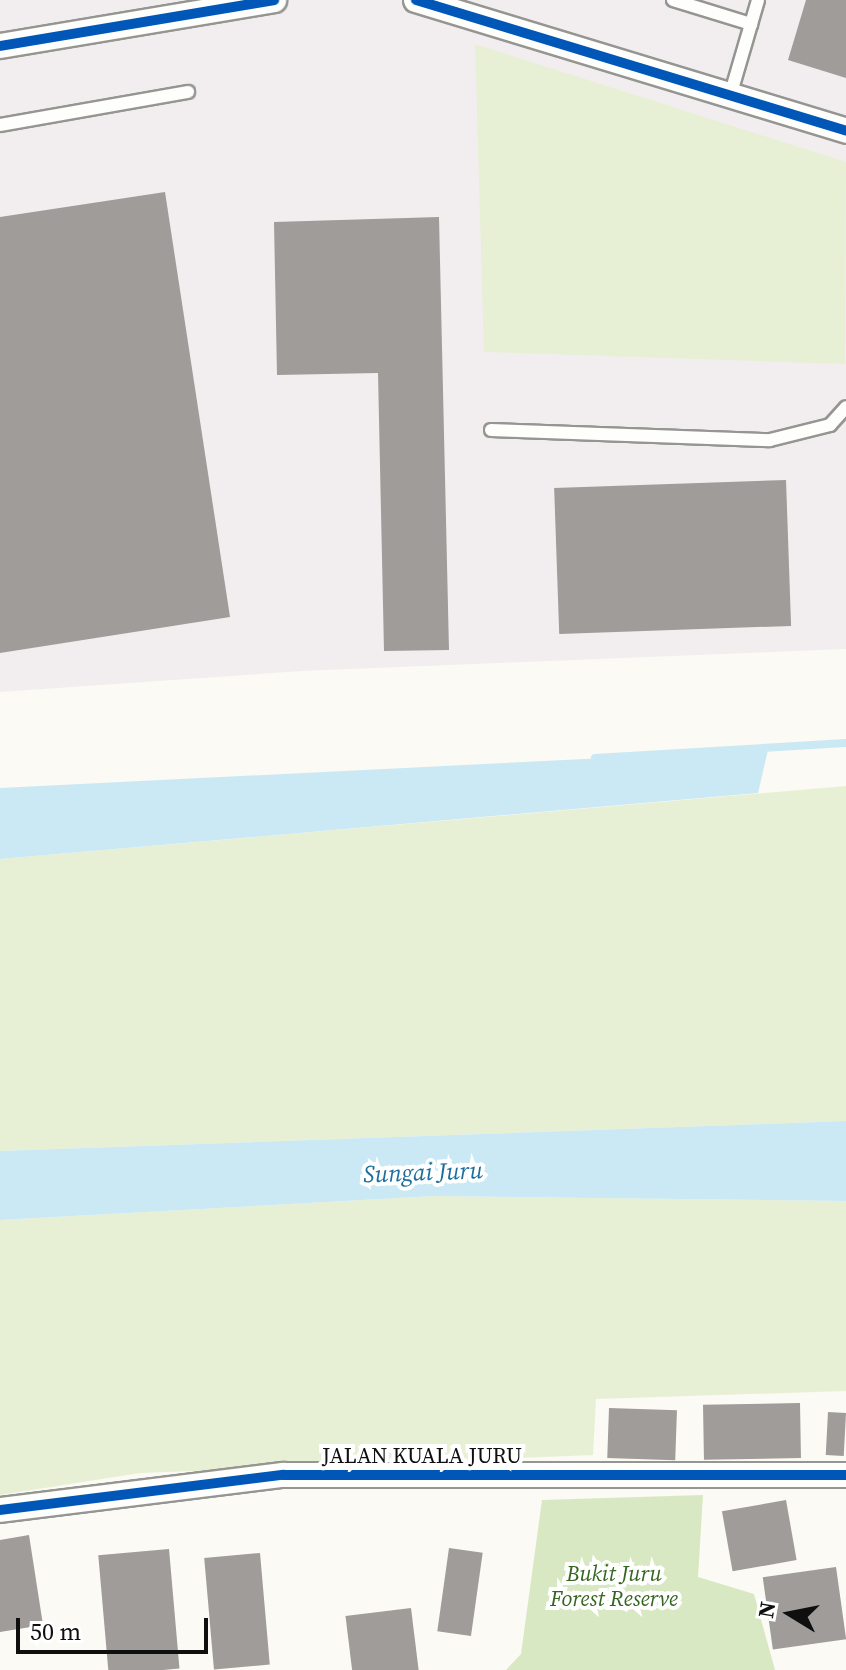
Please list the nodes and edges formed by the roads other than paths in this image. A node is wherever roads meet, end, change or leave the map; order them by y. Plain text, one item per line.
1 (274, 0) edge
2 (416, 0) edge
3 (673, 0) edge
4 (758, 0) edge
5 (751, 24) junction
6 (0, 46) edge
7 (188, 92) dead end
8 (730, 96) junction
9 (0, 125) edge
10 (846, 131) edge
11 (846, 407) edge
12 (491, 430) dead end
13 (846, 1475) edge
14 (0, 1510) edge

1 - 6 street
2 - 8 street
3 - 5 lane
4 - 5 lane
5 - 8 lane
7 - 9 lane
8 - 10 street
11 - 12 lane
13 - 14 street, JALAN KUALA JURU

